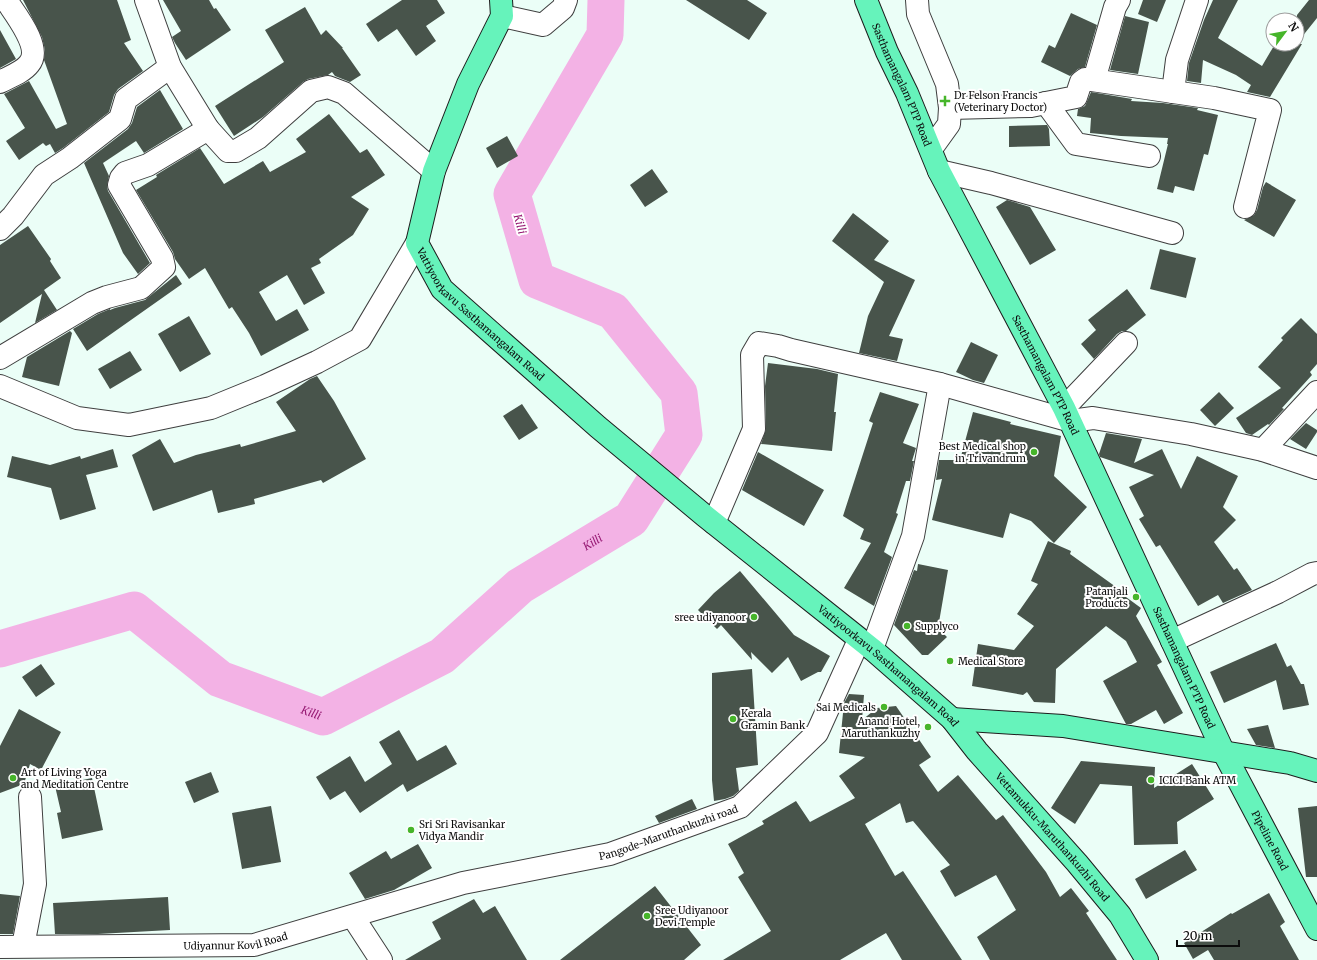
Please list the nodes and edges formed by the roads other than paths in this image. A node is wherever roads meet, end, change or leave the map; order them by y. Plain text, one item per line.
1 (6, 0) edge
2 (146, 0) edge
3 (566, 0) edge
4 (866, 0) edge
5 (917, 0) edge
6 (1119, 0) edge
7 (1197, 0) edge
8 (502, 8) edge
9 (170, 67) junction
10 (1094, 80) junction
11 (0, 82) edge
12 (1173, 92) junction
13 (1046, 103) junction
14 (950, 108) junction
15 (208, 129) junction
16 (931, 149) junction
17 (1149, 156) dead end
18 (434, 170) junction
19 (939, 171) junction
20 (1245, 207) dead end
21 (0, 230) edge
22 (1172, 233) dead end
23 (417, 242) junction
24 (1126, 343) dead end
25 (0, 358) edge
26 (940, 384) junction
27 (0, 386) edge
28 (1317, 392) edge
29 (1068, 414) junction
30 (1263, 450) junction
31 (1317, 468) edge
32 (710, 520) junction
33 (1317, 573) edge
34 (1172, 641) junction
35 (866, 644) junction
36 (952, 718) junction
37 (1223, 752) junction
38 (1317, 771) edge
39 (30, 798) dead end
40 (463, 883) joint
41 (353, 917) junction
42 (1317, 929) edge
43 (23, 946) junction
44 (0, 947) edge
45 (255, 953) edge
46 (1146, 959) edge
47 (382, 960) edge

1 - 11 street
2 - 9 street
3 - 8 street
4 - 16 main road, Sasthamangalam PTP Road
5 - 14 street
6 - 10 street
7 - 12 street
8 - 18 main road, Vattiyoorkavu Sasthamangalam Road
9 - 15 street
9 - 21 street
10 - 12 street
10 - 13 street
12 - 20 street
13 - 14 street
13 - 17 street
14 - 16 street
15 - 18 street
15 - 25 street
16 - 19 main road, Sasthamangalam PTP Road
18 - 23 main road, Vattiyoorkavu Sasthamangalam Road
19 - 22 street
19 - 29 main road, Sasthamangalam PTP Road
23 - 27 street
23 - 32 main road, Vattiyoorkavu Sasthamangalam Road
24 - 29 street
26 - 29 street
26 - 32 street
26 - 35 street, Pangode-Maruthankuzhi road
28 - 30 street
29 - 30 street
29 - 34 main road, Sasthamangalam PTP Road
30 - 31 street
32 - 35 main road, Vattiyoorkavu Sasthamangalam Road
33 - 34 street
34 - 37 main road, Sasthamangalam PTP Road
35 - 36 main road, Vattiyoorkavu Sasthamangalam Road
35 - 40 street, Pangode-Maruthankuzhi road
36 - 37 main road, Vattiyoorkavu Sasthamangalam Road
36 - 46 main road, Vettamukku-Maruthankuzhi Road
37 - 38 main road, Vattiyoorkavu Sasthamangalam Road
37 - 42 main road, Pipeline Road
39 - 43 street
40 - 41 street, Udiyannur Kovil Road
41 - 45 street, Udiyannur Kovil Road
41 - 47 street
43 - 44 street, Udiyannur Kovil Road
43 - 45 street, Udiyannur Kovil Road

